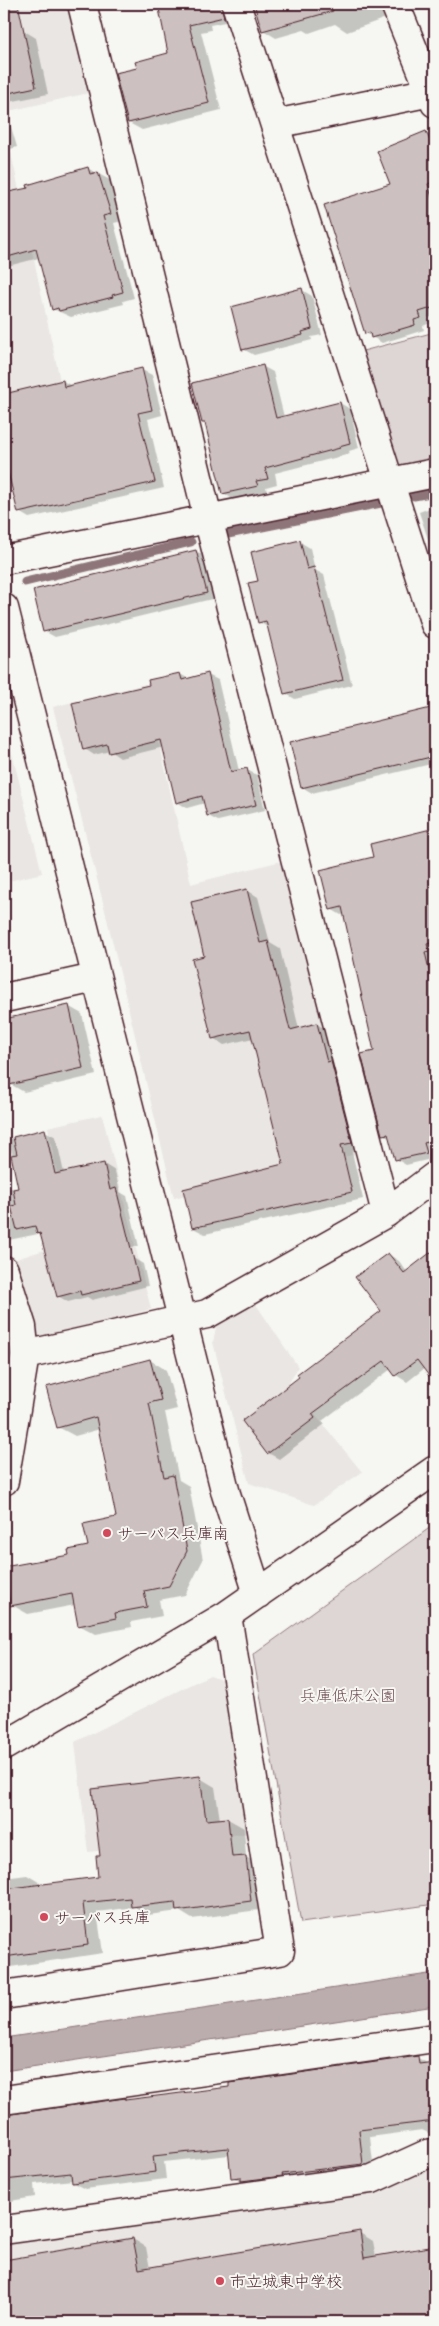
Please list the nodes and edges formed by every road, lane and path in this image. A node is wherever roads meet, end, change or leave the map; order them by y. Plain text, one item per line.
1 (82, 4) edge
2 (236, 4) edge
3 (395, 4) edge
4 (433, 97) edge
5 (275, 124) junction
6 (435, 473) edge
7 (389, 482) junction
8 (208, 518) junction
9 (4, 560) edge
10 (4, 608) edge
11 (435, 624) edge
12 (95, 978) junction
13 (4, 998) edge
14 (435, 1176) edge
15 (386, 1213) junction
16 (4, 1270) edge
17 (182, 1319) junction
18 (25, 1355) junction
19 (435, 1470) edge
20 (4, 1482) edge
21 (258, 1594) junction
22 (227, 1615) junction
23 (4, 1746) edge
24 (4, 1996) edge
25 (435, 2038) edge
26 (4, 2100) edge
27 (435, 2153) edge
28 (4, 2230) edge

1 - 8 street
2 - 5 street
3 - 4 street
4 - 5 street
5 - 7 street
6 - 7 street
7 - 8 street
7 - 11 street
8 - 9 street
8 - 15 street
10 - 12 street
12 - 13 street
12 - 17 street
14 - 15 street
15 - 17 street
16 - 18 street
17 - 18 street
17 - 21 street
18 - 20 street
19 - 21 street
21 - 22 street
22 - 23 street
22 - 24 street
25 - 26 street
27 - 28 street

